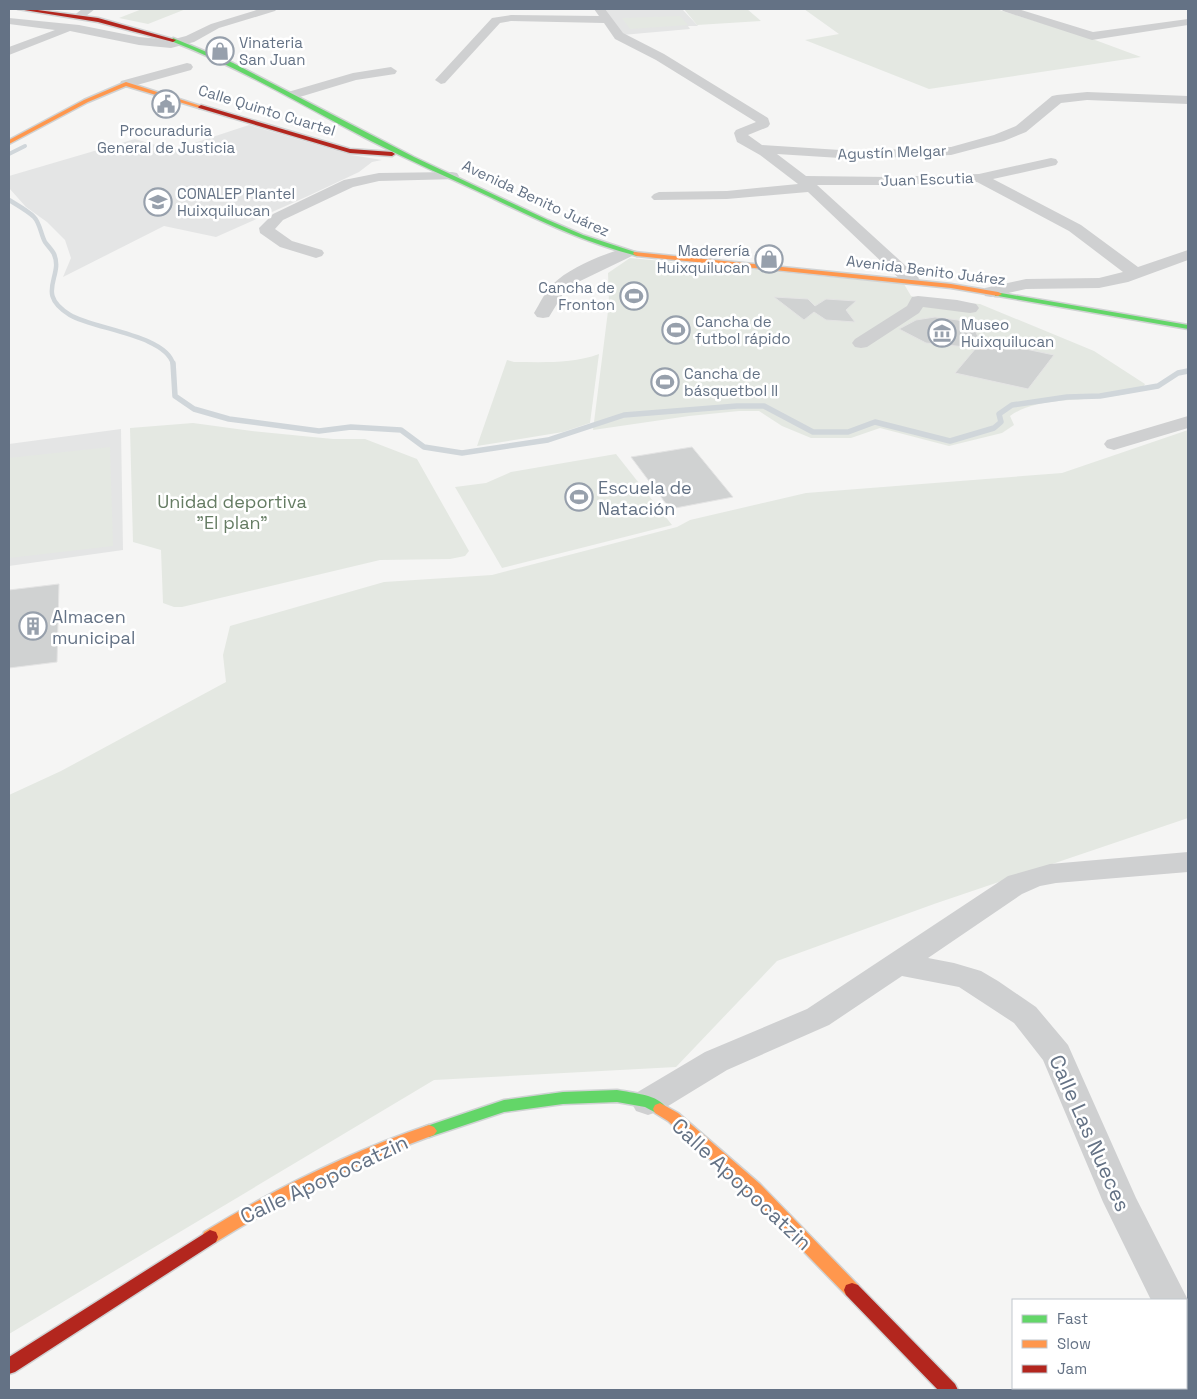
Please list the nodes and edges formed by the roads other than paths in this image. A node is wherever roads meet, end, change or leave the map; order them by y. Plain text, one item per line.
1 (21, 9) edge
2 (89, 9) edge
3 (271, 9) edge
4 (1007, 9) edge
5 (603, 14) edge
6 (78, 17) junction
7 (1188, 22) edge
8 (11, 23) edge
9 (68, 28) junction
10 (180, 42) junction
11 (9, 51) edge
12 (187, 67) dead end
13 (391, 71) dead end
14 (440, 80) dead end
15 (126, 84) junction
16 (293, 95) junction
17 (1188, 100) edge
18 (9, 142) edge
19 (761, 150) junction
20 (402, 154) junction
21 (1051, 162) dead end
22 (452, 176) junction
23 (978, 178) junction
24 (806, 183) junction
25 (659, 197) dead end
26 (316, 253) dead end
27 (626, 253) junction
28 (1188, 255) edge
29 (1136, 273) junction
30 (912, 281) junction
31 (991, 292) junction
32 (970, 308) dead end
33 (543, 313) dead end
34 (1188, 327) edge
35 (861, 343) dead end
36 (1188, 422) edge
37 (1114, 444) dead end
38 (1188, 862) edge
39 (898, 964) junction
40 (648, 1102) junction
41 (1169, 1299) edge
42 (9, 1366) edge
43 (949, 1390) edge

1 - 6 main road, Avenida Benito Juárez
2 - 6 street
3 - 10 street
4 - 7 street
5 - 14 street
5 - 19 street
6 - 10 main road, Avenida Benito Juárez
8 - 9 street
9 - 10 street
9 - 11 street
10 - 16 main road, Avenida Benito Juárez
12 - 15 street
13 - 16 street
15 - 18 main road
15 - 20 main road, Calle Quinto Cuartel
16 - 20 main road, Avenida Benito Juárez
17 - 19 street, Agustín Melgar
19 - 24 street
20 - 22 main road, Avenida Benito Juárez
21 - 23 street, Juan Escutia
22 - 26 street
22 - 27 main road, Avenida Benito Juárez
23 - 24 street, Juan Escutia
23 - 29 street
24 - 25 street, Juan Escutia
24 - 30 street
27 - 30 main road, Avenida Benito Juárez
27 - 33 street
28 - 29 street
29 - 31 street
30 - 31 main road, Avenida Benito Juárez
31 - 34 main road, Avenida Benito Juárez
32 - 35 street
36 - 37 street
38 - 39 street
39 - 40 street
39 - 41 street, Calle Las Nueces
40 - 42 main road, Calle Apopocatzin
40 - 43 main road, Calle Apopocatzin

